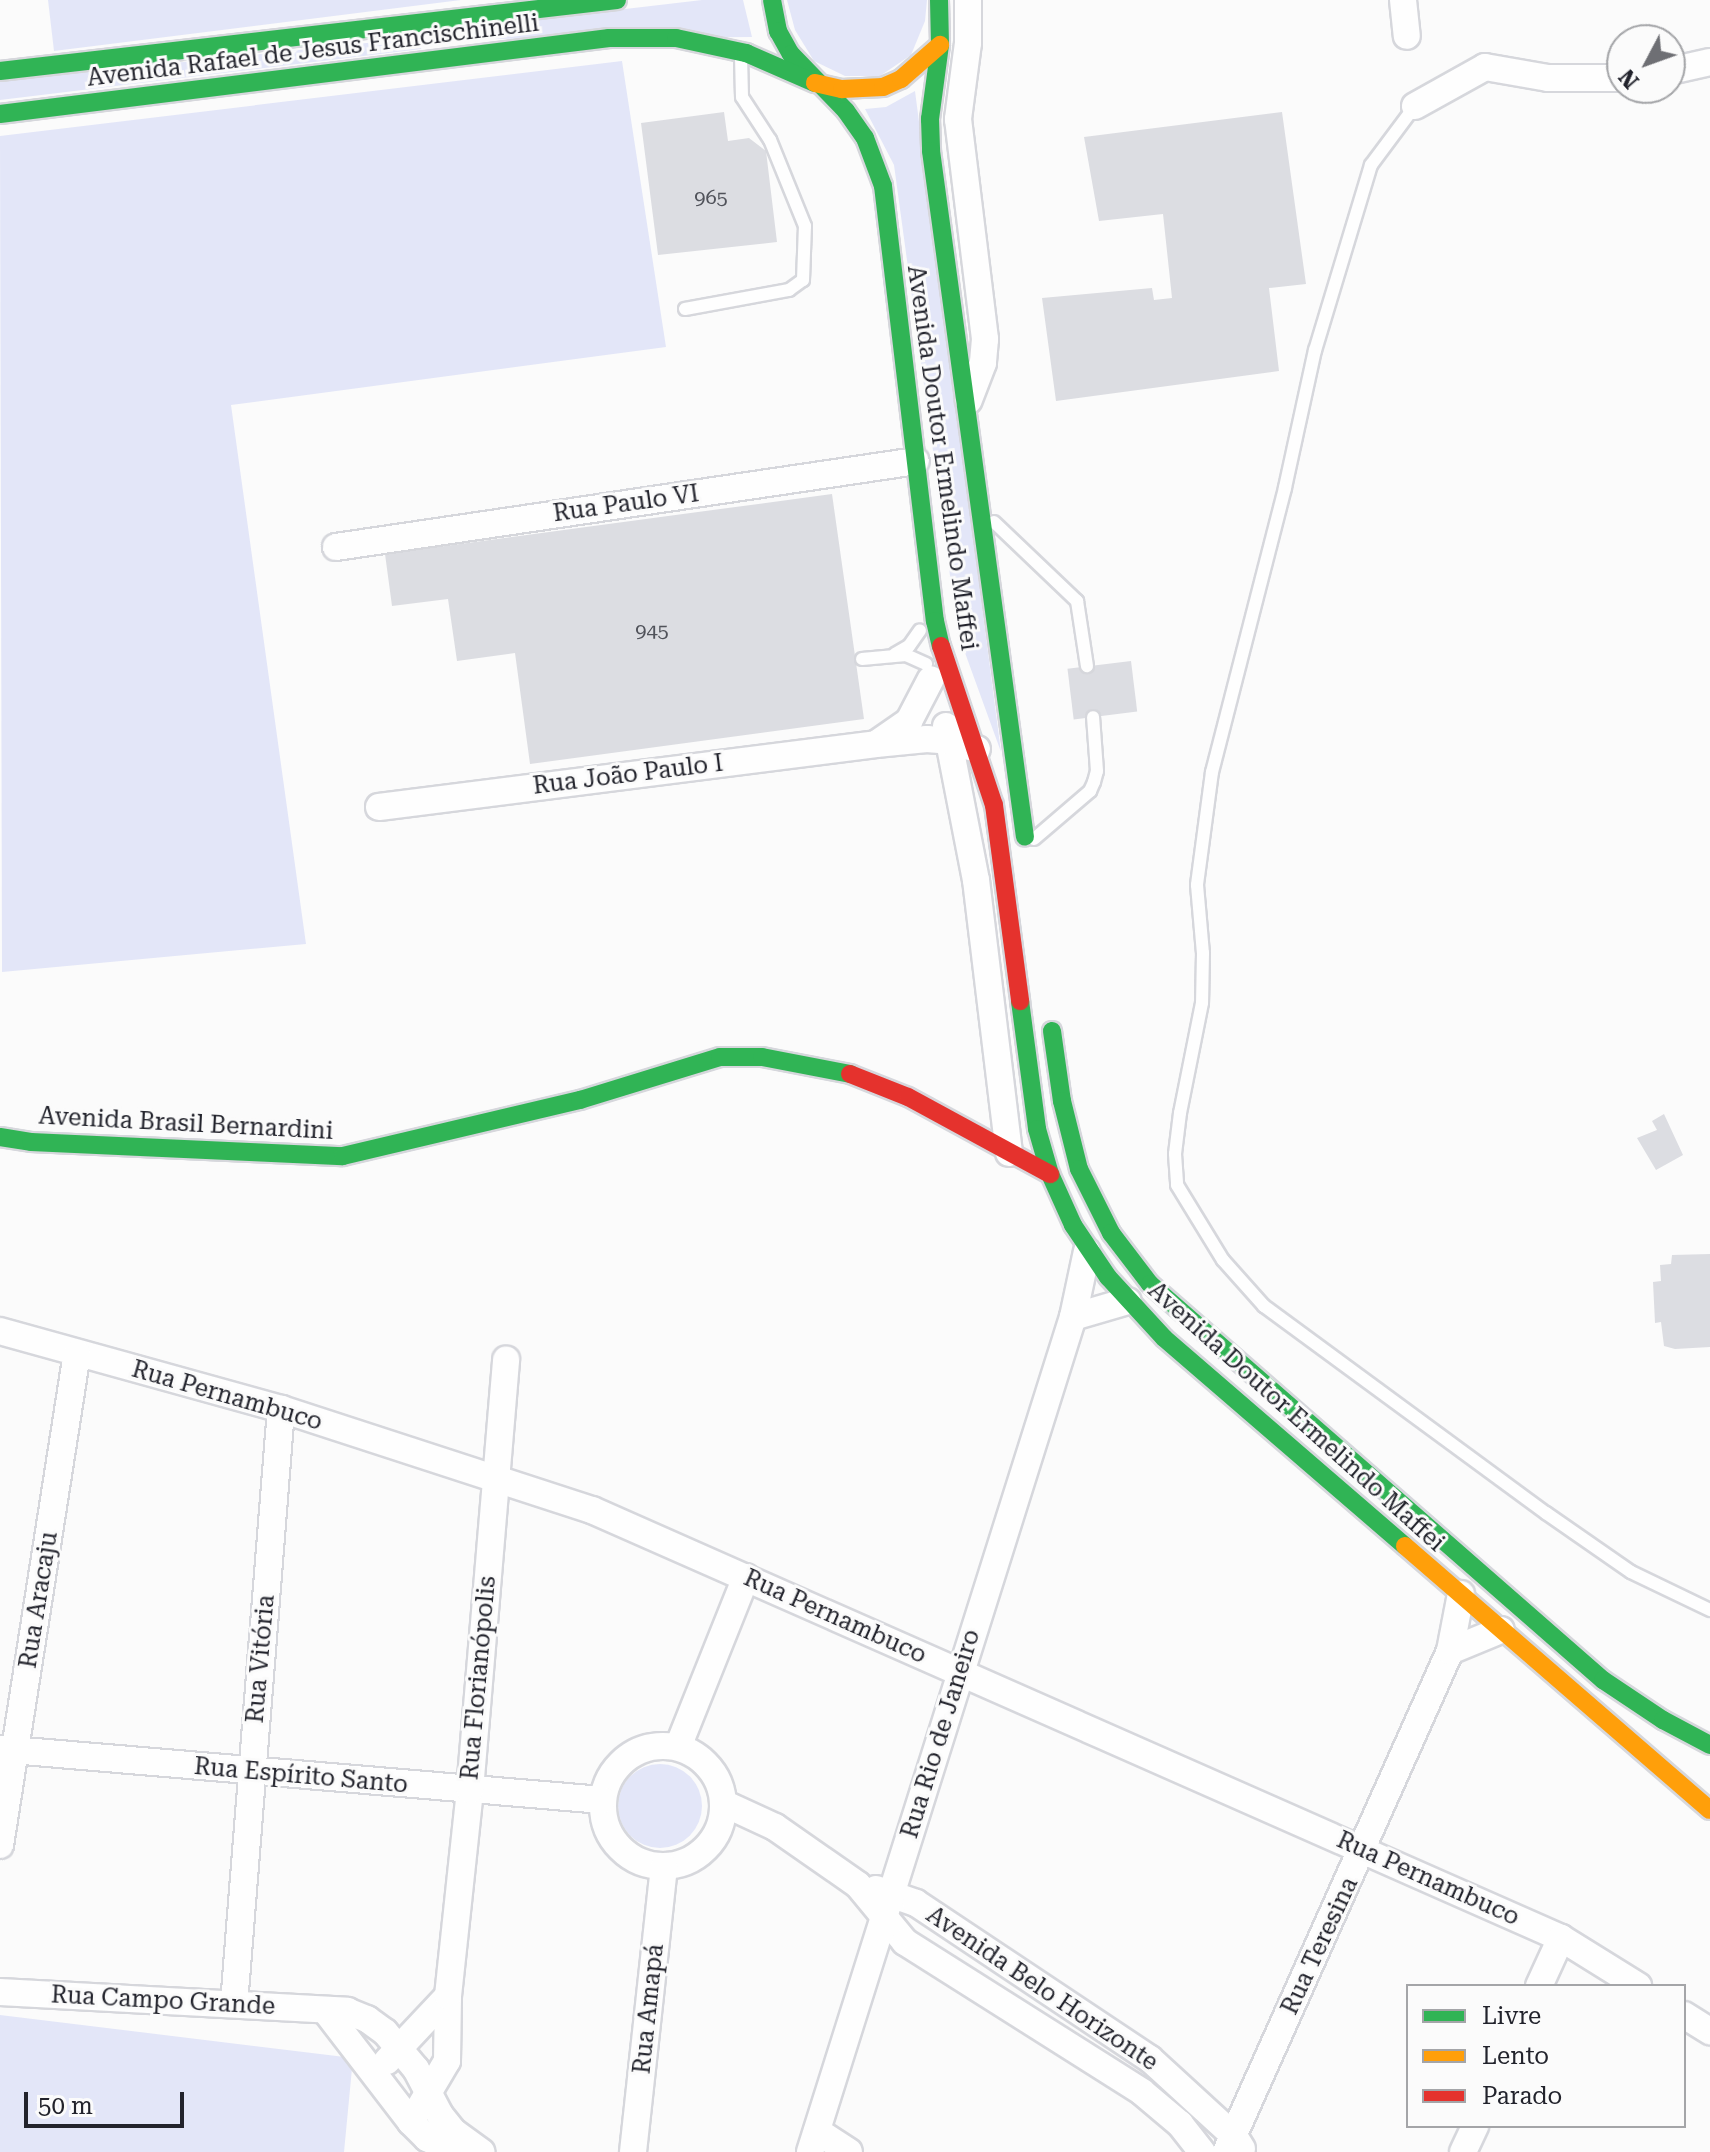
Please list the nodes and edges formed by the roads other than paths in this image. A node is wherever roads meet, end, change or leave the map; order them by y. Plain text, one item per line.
1 (617, 0) edge
2 (772, 0) edge
3 (939, 0) edge
4 (968, 0) edge
5 (1403, 0) edge
6 (441, 21) junction
7 (1407, 36) dead end
8 (940, 45) junction
9 (741, 52) junction
10 (445, 58) junction
11 (1710, 62) edge
12 (1686, 67) edge
13 (0, 71) edge
14 (1606, 78) edge
15 (815, 83) junction
16 (1415, 106) joint
17 (0, 114) edge
18 (685, 309) dead end
19 (966, 408) junction
20 (916, 461) junction
21 (980, 510) junction
22 (336, 547) dead end
23 (927, 551) junction
24 (920, 630) junction
25 (895, 654) junction
26 (862, 659) dead end
27 (1087, 666) dead end
28 (933, 681) junction
29 (1093, 717) dead end
30 (949, 741) junction
31 (876, 744) junction
32 (977, 749) junction
33 (379, 807) dead end
34 (1027, 854) joint
35 (1049, 1011) dead end
36 (0, 1137) edge
37 (1009, 1153) junction
38 (1050, 1174) junction
39 (1087, 1251) junction
40 (1128, 1301) junction
41 (1073, 1317) junction
42 (0, 1331) edge
43 (77, 1354) junction
44 (506, 1360) dead end
45 (281, 1409) junction
46 (496, 1480) junction
47 (746, 1577) junction
48 (1461, 1594) junction
49 (1710, 1610) edge
50 (1501, 1630) junction
51 (1450, 1651) junction
52 (961, 1673) junction
53 (1710, 1745) edge
54 (678, 1747) junction
55 (8, 1750) edge
56 (252, 1773) junction
57 (470, 1790) junction
58 (602, 1800) junction
59 (723, 1803) junction
60 (1710, 1810) edge
61 (0, 1845) edge
62 (1364, 1851) junction
63 (664, 1867) junction
64 (858, 1885) junction
65 (892, 1892) junction
66 (883, 1919) junction
67 (1561, 1938) junction
68 (1540, 1984) edge
69 (1635, 1984) edge
70 (0, 1992) edge
71 (448, 1996) junction
72 (234, 2004) junction
73 (325, 2010) junction
74 (1686, 2016) edge
75 (429, 2017) junction
76 (367, 2019) junction
77 (1710, 2031) edge
78 (399, 2049) junction
79 (375, 2072) junction
80 (430, 2094) junction
81 (411, 2122) junction
82 (1474, 2128) edge
83 (814, 2141) edge
84 (1235, 2147) edge
85 (456, 2152) edge
86 (482, 2152) edge
87 (633, 2152) edge
88 (849, 2152) edge
89 (1202, 2152) edge
90 (1463, 2152) edge

1 - 6 main road, Avenida Rafael de Jesus Francischinelli
2 - 15 main road, Avenida Doutor Ermelindo Maffei
3 - 8 main road, Avenida Doutor Ermelindo Maffei
4 - 19 street
5 - 7 street
6 - 10 main road
6 - 13 main road, Avenida Rafael de Jesus Francischinelli
8 - 15 main road
8 - 19 main road, Avenida Doutor Ermelindo Maffei
9 - 10 main road, Avenida Rafael de Jesus Francischinelli
9 - 15 main road, Avenida Rafael de Jesus Francischinelli
9 - 18 lane
10 - 17 main road, Avenida Rafael de Jesus Francischinelli
11 - 12 street
14 - 16 street
15 - 20 main road, Avenida Doutor Ermelindo Maffei
16 - 49 lane
19 - 21 main road, Avenida Doutor Ermelindo Maffei
20 - 22 street, Rua Paulo VI
20 - 23 main road, Avenida Doutor Ermelindo Maffei
21 - 27 lane
21 - 34 main road, Avenida Doutor Ermelindo Maffei
23 - 24 street
23 - 32 main road, Avenida Doutor Ermelindo Maffei
24 - 25 lane
24 - 28 street
25 - 26 lane
25 - 28 lane
28 - 30 street
28 - 31 street, Rua João Paulo I
28 - 32 street
29 - 34 lane
30 - 31 street, Rua João Paulo I
30 - 32 street, Rua João Paulo I
30 - 37 street
31 - 33 street, Rua João Paulo I
32 - 38 main road, Avenida Doutor Ermelindo Maffei
35 - 53 main road, Avenida Doutor Ermelindo Maffei
36 - 37 main road, Avenida Brasil Bernardini
37 - 38 main road, Avenida Brasil Bernardini
38 - 39 main road, Avenida Doutor Ermelindo Maffei
39 - 40 main road, Avenida Doutor Ermelindo Maffei
39 - 41 street, Rua Rio de Janeiro
40 - 41 street
40 - 48 main road, Avenida Doutor Ermelindo Maffei
41 - 52 street, Rua Rio de Janeiro
42 - 43 street, Rua Pernambuco
43 - 45 street, Rua Pernambuco
43 - 55 street, Rua Aracaju
44 - 46 street, Rua Florianópolis
45 - 46 street, Rua Pernambuco
45 - 56 street, Rua Vitória
46 - 47 street, Rua Pernambuco
46 - 57 street, Rua Florianópolis
47 - 52 street, Rua Pernambuco
47 - 54 street
48 - 50 main road, Avenida Doutor Ermelindo Maffei
48 - 51 street, Rua Teresina
50 - 51 street
50 - 60 main road, Avenida Doutor Ermelindo Maffei
51 - 62 street, Rua Teresina
52 - 62 street, Rua Pernambuco
52 - 65 street, Rua Rio de Janeiro
54 - 58 street
54 - 59 street
55 - 56 street, Rua Espírito Santo
55 - 61 street, Rua Aracaju
56 - 57 street, Rua Espírito Santo
56 - 72 street, Rua Vitória
57 - 58 street, Rua Espírito Santo
57 - 71 street, Rua Florianópolis
58 - 63 street
59 - 63 street
59 - 64 street, Avenida Belo Horizonte
62 - 67 street, Rua Pernambuco
62 - 84 street, Rua Teresina
63 - 87 street, Rua Amapá
64 - 65 street, Avenida Belo Horizonte
64 - 66 street, Avenida Belo Horizonte
65 - 66 street, Rua Rio de Janeiro
65 - 84 street, Avenida Belo Horizonte
66 - 83 street, Rua Rio de Janeiro
66 - 89 street, Avenida Belo Horizonte
67 - 68 street
67 - 69 street, Rua Pernambuco
70 - 72 street, Rua Campo Grande
71 - 75 street
71 - 80 street, Rua Florianópolis
72 - 73 street, Rua Campo Grande
73 - 76 street, Rua Campo Grande
73 - 79 street
74 - 77 street
75 - 76 street
75 - 78 street
76 - 78 street, Rua Campo Grande
78 - 79 street
78 - 80 street, Rua Campo Grande
79 - 81 street
80 - 81 street, Rua Florianópolis
80 - 86 street, Rua Campo Grande
81 - 85 street
82 - 90 street
83 - 88 street

